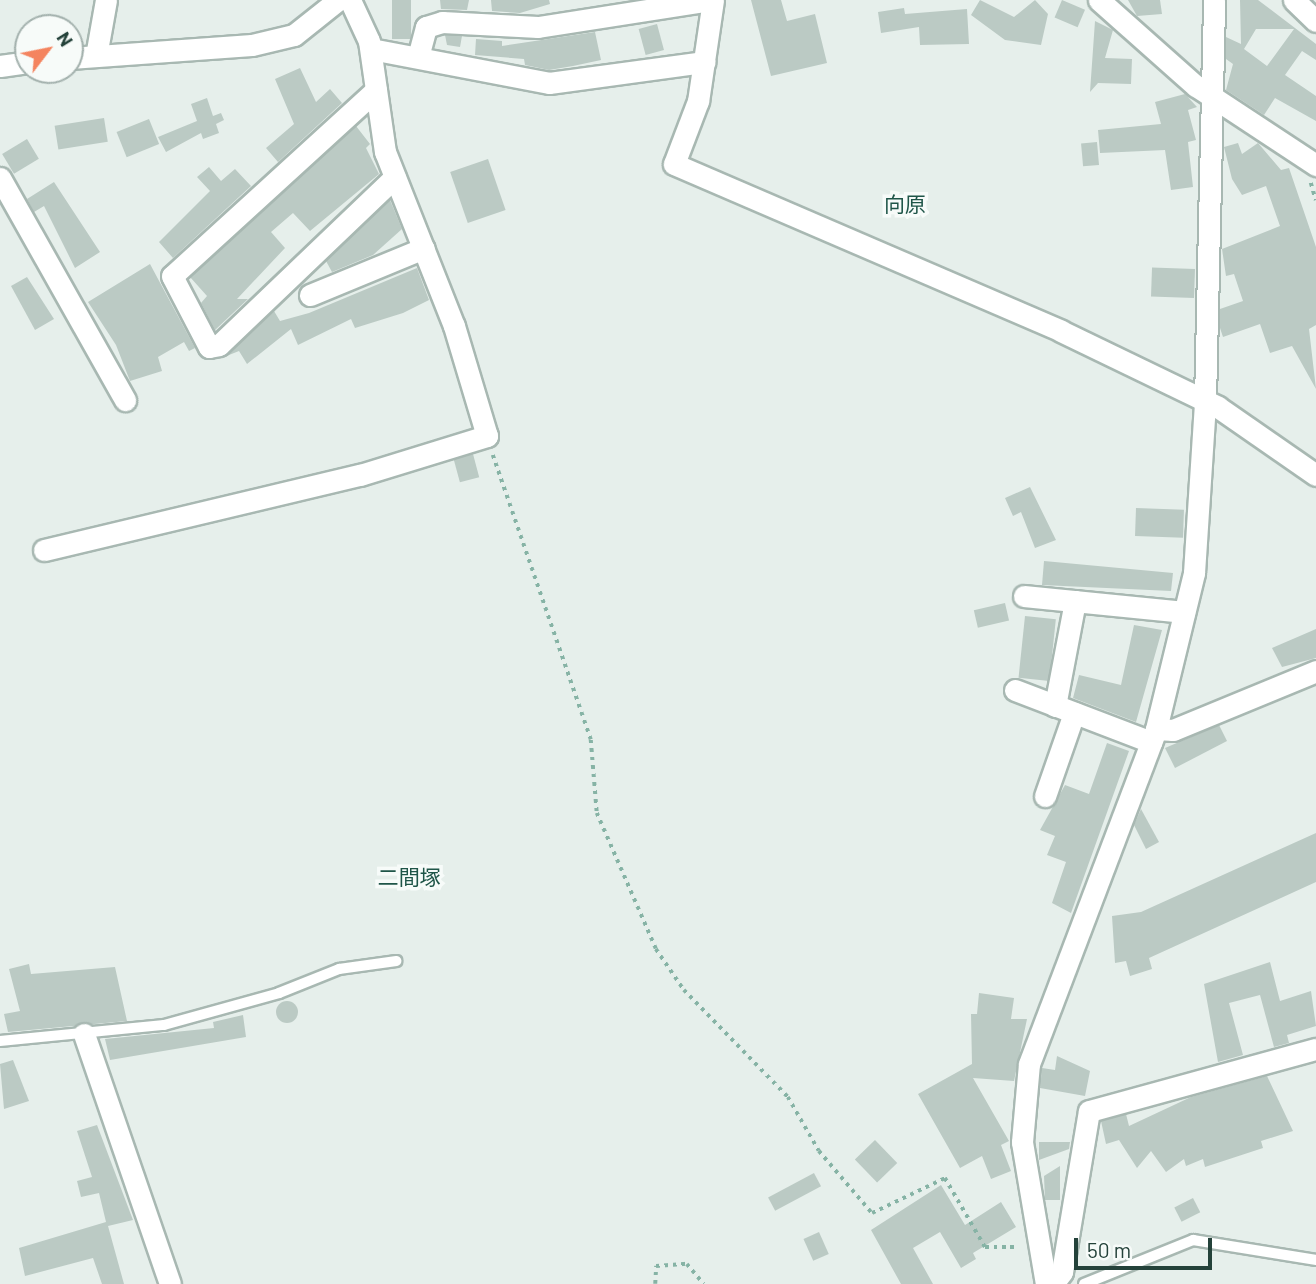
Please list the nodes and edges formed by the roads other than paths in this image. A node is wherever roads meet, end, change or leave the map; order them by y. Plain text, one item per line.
1 (106, 0) edge
2 (338, 0) edge
3 (350, 0) edge
4 (712, 0) edge
5 (1099, 0) edge
6 (1214, 0) edge
7 (1294, 0) edge
8 (1316, 21) edge
9 (370, 49) junction
10 (96, 56) junction
11 (84, 57) edge
12 (418, 57) junction
13 (705, 62) junction
14 (376, 90) junction
15 (1213, 93) junction
16 (1316, 164) edge
17 (395, 177) junction
18 (0, 178) edge
19 (424, 248) junction
20 (310, 295) dead end
21 (125, 400) dead end
22 (1205, 401) junction
23 (1316, 475) edge
24 (44, 551) dead end
25 (1024, 596) dead end
26 (1075, 601) junction
27 (1184, 612) junction
28 (1316, 671) edge
29 (1015, 690) dead end
30 (1065, 709) junction
31 (1154, 736) junction
32 (1045, 796) dead end
33 (396, 961) dead end
34 (84, 1034) junction
35 (0, 1041) edge
36 (1316, 1049) edge
37 (1316, 1260) edge
38 (170, 1284) edge
39 (1046, 1284) edge
40 (1053, 1284) edge
41 (1084, 1284) edge

1 - 10 street
2 - 10 street
3 - 9 street
4 - 12 street
4 - 13 street
5 - 15 street
6 - 15 street
7 - 8 street
9 - 12 street
9 - 14 street
10 - 11 street
12 - 13 street
13 - 22 street
14 - 17 street
14 - 17 street
15 - 16 street
15 - 22 street
17 - 19 street
18 - 21 street
19 - 20 street
19 - 24 street
22 - 23 street
22 - 27 street
25 - 26 street
26 - 27 street
26 - 30 street
27 - 31 street
28 - 31 street
29 - 30 street
30 - 31 street
30 - 32 street
31 - 39 street
33 - 34 lane
34 - 35 lane
34 - 38 street
36 - 40 street
37 - 41 lane

